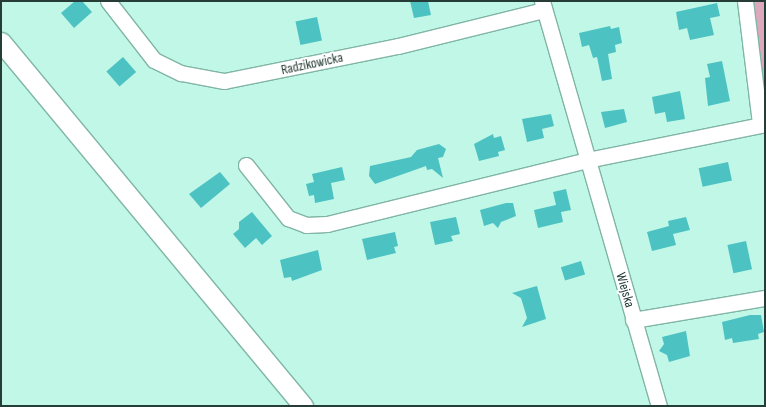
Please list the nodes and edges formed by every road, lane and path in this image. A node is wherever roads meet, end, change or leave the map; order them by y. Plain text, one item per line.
1 (108, 1) edge
2 (745, 1) edge
3 (543, 6) edge
4 (1, 42) edge
5 (763, 124) edge
6 (587, 160) junction
7 (246, 165) dead end
8 (765, 298) edge
9 (633, 320) junction
10 (303, 406) edge
11 (659, 406) edge

1 - 3 street, Radzikowicka
2 - 5 street
3 - 6 street, Wiejska
4 - 10 street
5 - 6 street
6 - 7 street
6 - 9 street, Wiejska
8 - 9 street, Wiejska
9 - 11 street

